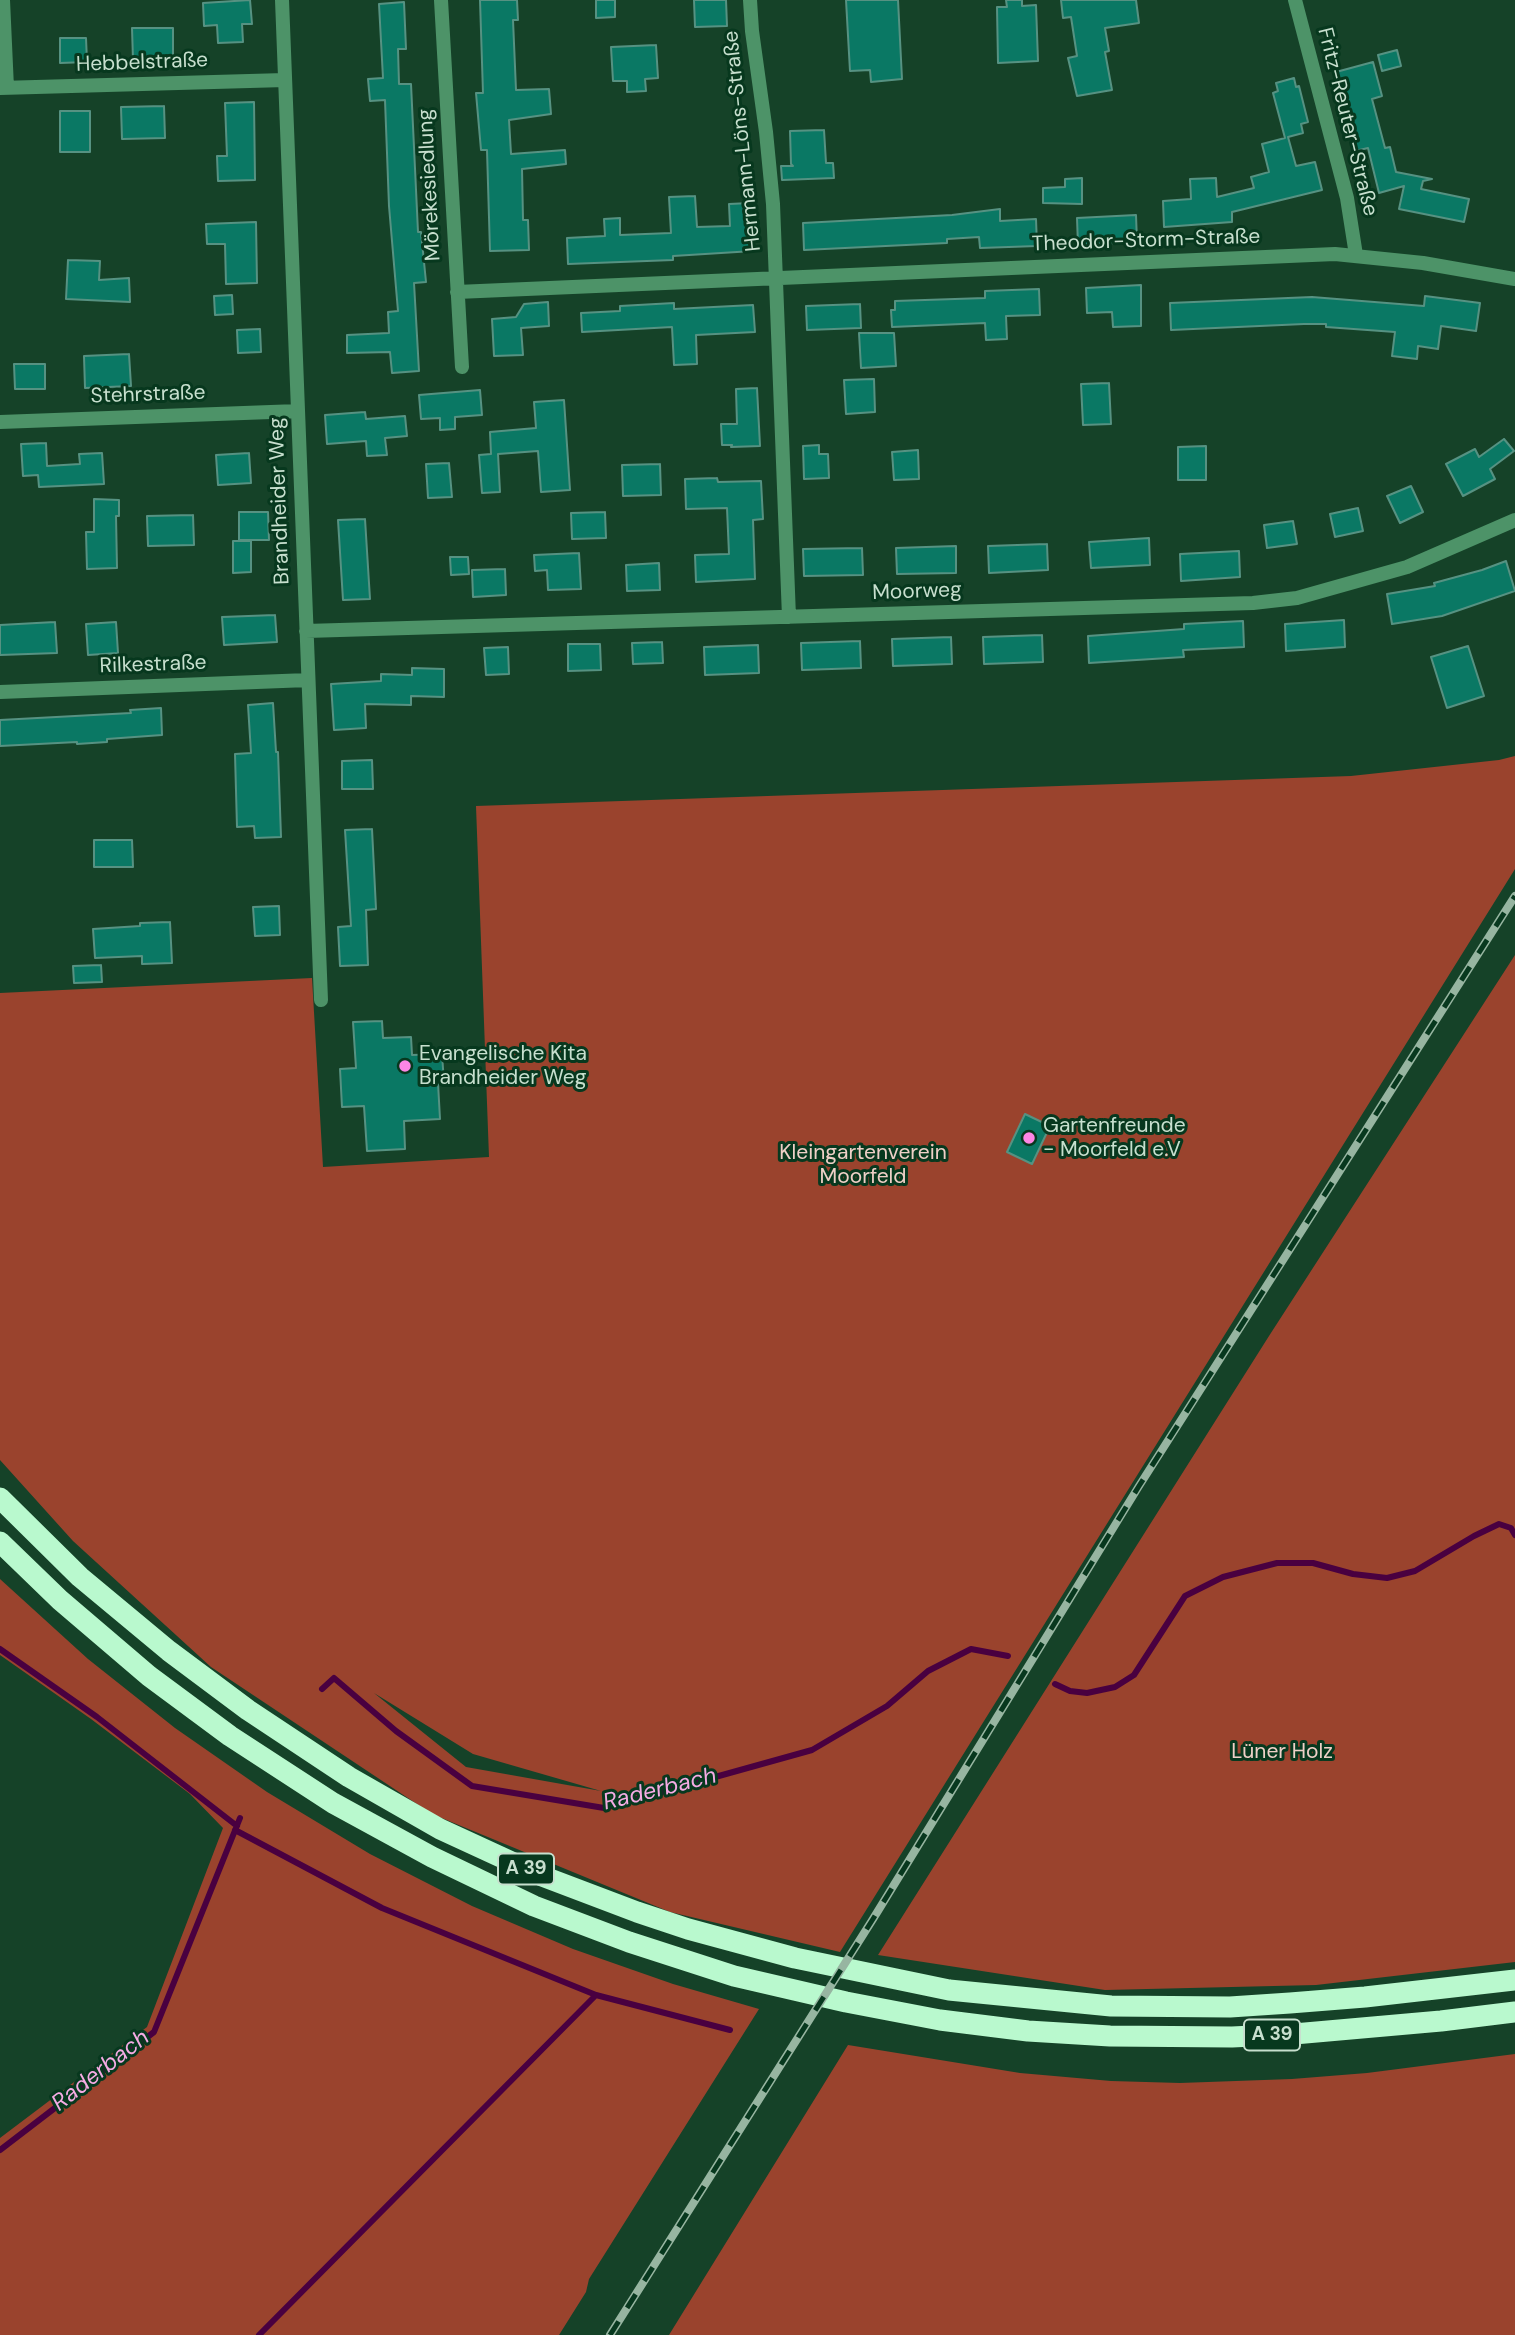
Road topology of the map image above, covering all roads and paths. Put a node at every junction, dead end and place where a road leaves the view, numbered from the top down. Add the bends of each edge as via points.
1 (3, 0) edge
2 (282, 0) edge
3 (441, 0) edge
4 (750, 0) edge
5 (1295, 0) edge
6 (285, 80) junction
7 (4, 88) edge
8 (1356, 255) junction
9 (776, 278) junction
10 (1515, 279) edge
11 (457, 292) junction
12 (462, 367) dead end
13 (298, 411) junction
14 (0, 422) edge
15 (1515, 520) edge
16 (789, 617) junction
17 (306, 631) junction
18 (308, 680) junction
19 (0, 692) edge
20 (321, 1000) dead end
21 (0, 1498) edge
22 (0, 1542) edge
23 (1515, 1980) edge
24 (1515, 2012) edge

1 - 7 street
2 - 6 street, Brandheider Weg
3 - 11 street, Mörekesiedlung
4 - 9 street, Hermann-Löns-Straße via 774,204
5 - 8 street, Fritz-Reuter-Straße via 1347,198
6 - 7 street, Hebbelstraße
6 - 13 street, Brandheider Weg
8 - 9 street, Theodor-Storm-Straße
8 - 10 street, Theodor-Storm-Straße
9 - 11 street, Theodor-Storm-Straße
9 - 16 street
11 - 12 street, Mörekesiedlung
13 - 14 street, Stehrstraße
13 - 17 street, Brandheider Weg
15 - 16 street, Moorweg via 1425,561 1297,598
16 - 17 street, Moorweg
17 - 18 street, Brandheider Weg
18 - 19 street, Rilkestraße
18 - 20 street, Brandheider Weg
21 - 23 highway, A 39 via 124,1615 298,1745 394,1804 491,1853 688,1928 795,1958 949,1990 1111,2006 1230,2007
22 - 24 highway, A 39 via 149,1676 230,1736 333,1802 534,1906 734,1976 940,2020 1110,2036 1294,2034

